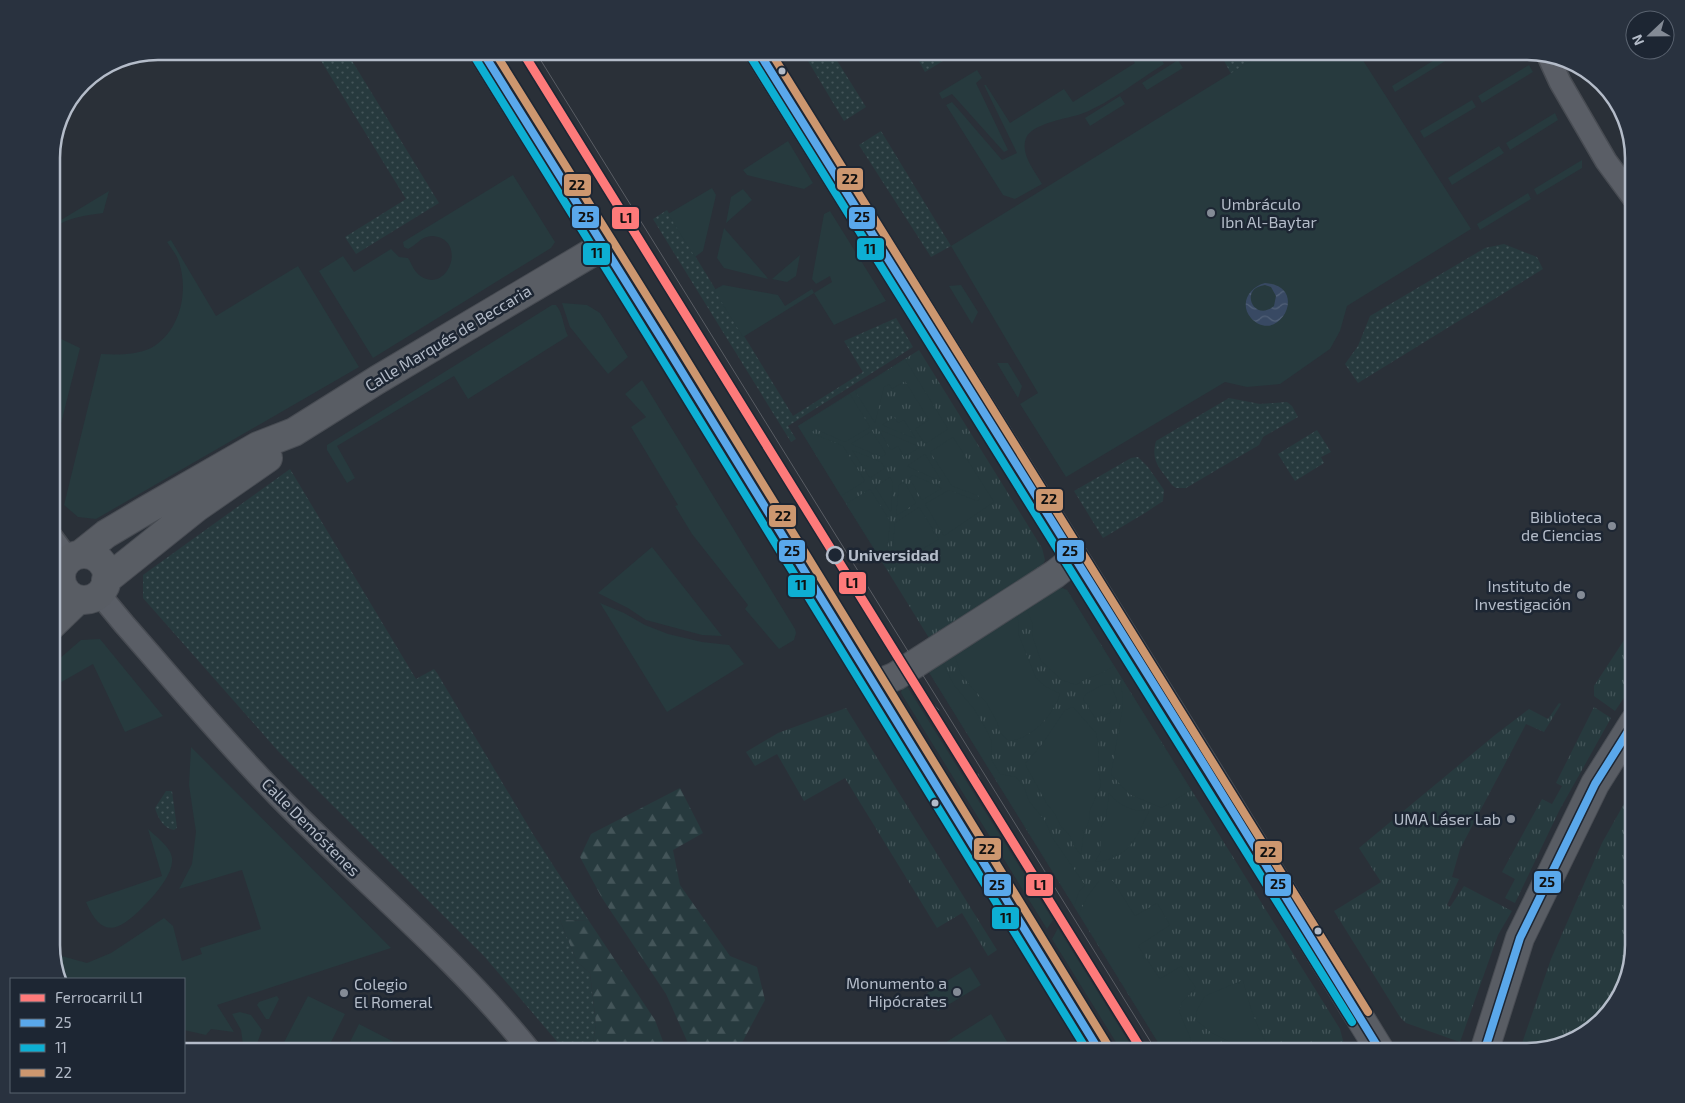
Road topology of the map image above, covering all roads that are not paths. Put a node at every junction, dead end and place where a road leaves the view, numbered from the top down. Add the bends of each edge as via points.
1 (488, 60) edge
2 (764, 60) edge
3 (1551, 63) edge
4 (1625, 187) edge
5 (603, 246) junction
6 (294, 432) junction
7 (60, 553) edge
8 (1074, 559) junction
9 (66, 565) edge
10 (95, 592) junction
11 (60, 620) edge
12 (875, 685) junction
13 (1625, 736) edge
14 (1625, 765) edge
15 (524, 1043) edge
16 (1094, 1043) edge
17 (1374, 1043) edge
18 (1487, 1043) edge
19 (1501, 1043) edge

1 - 5 street
2 - 8 street
3 - 4 street via 1606,161
5 - 6 street, Calle Marqués de Beccaria
5 - 12 street
6 - 9 street, Calle Marqués de Beccaria via 258,446 106,534
6 - 10 street, Calle Marqués de Beccaria via 266,460 196,508
7 - 9 street
8 - 12 street via 1056,574 896,676
8 - 17 street
9 - 10 street via 61,583 67,594
9 - 10 street via 88,554 100,561 106,572
10 - 11 street, Calle Marqués de Beccaria
10 - 15 street, Calle Demóstenes via 277,796 460,971
12 - 16 street
13 - 18 street via 1595,784 1520,938
14 - 19 street via 1591,824 1530,956

